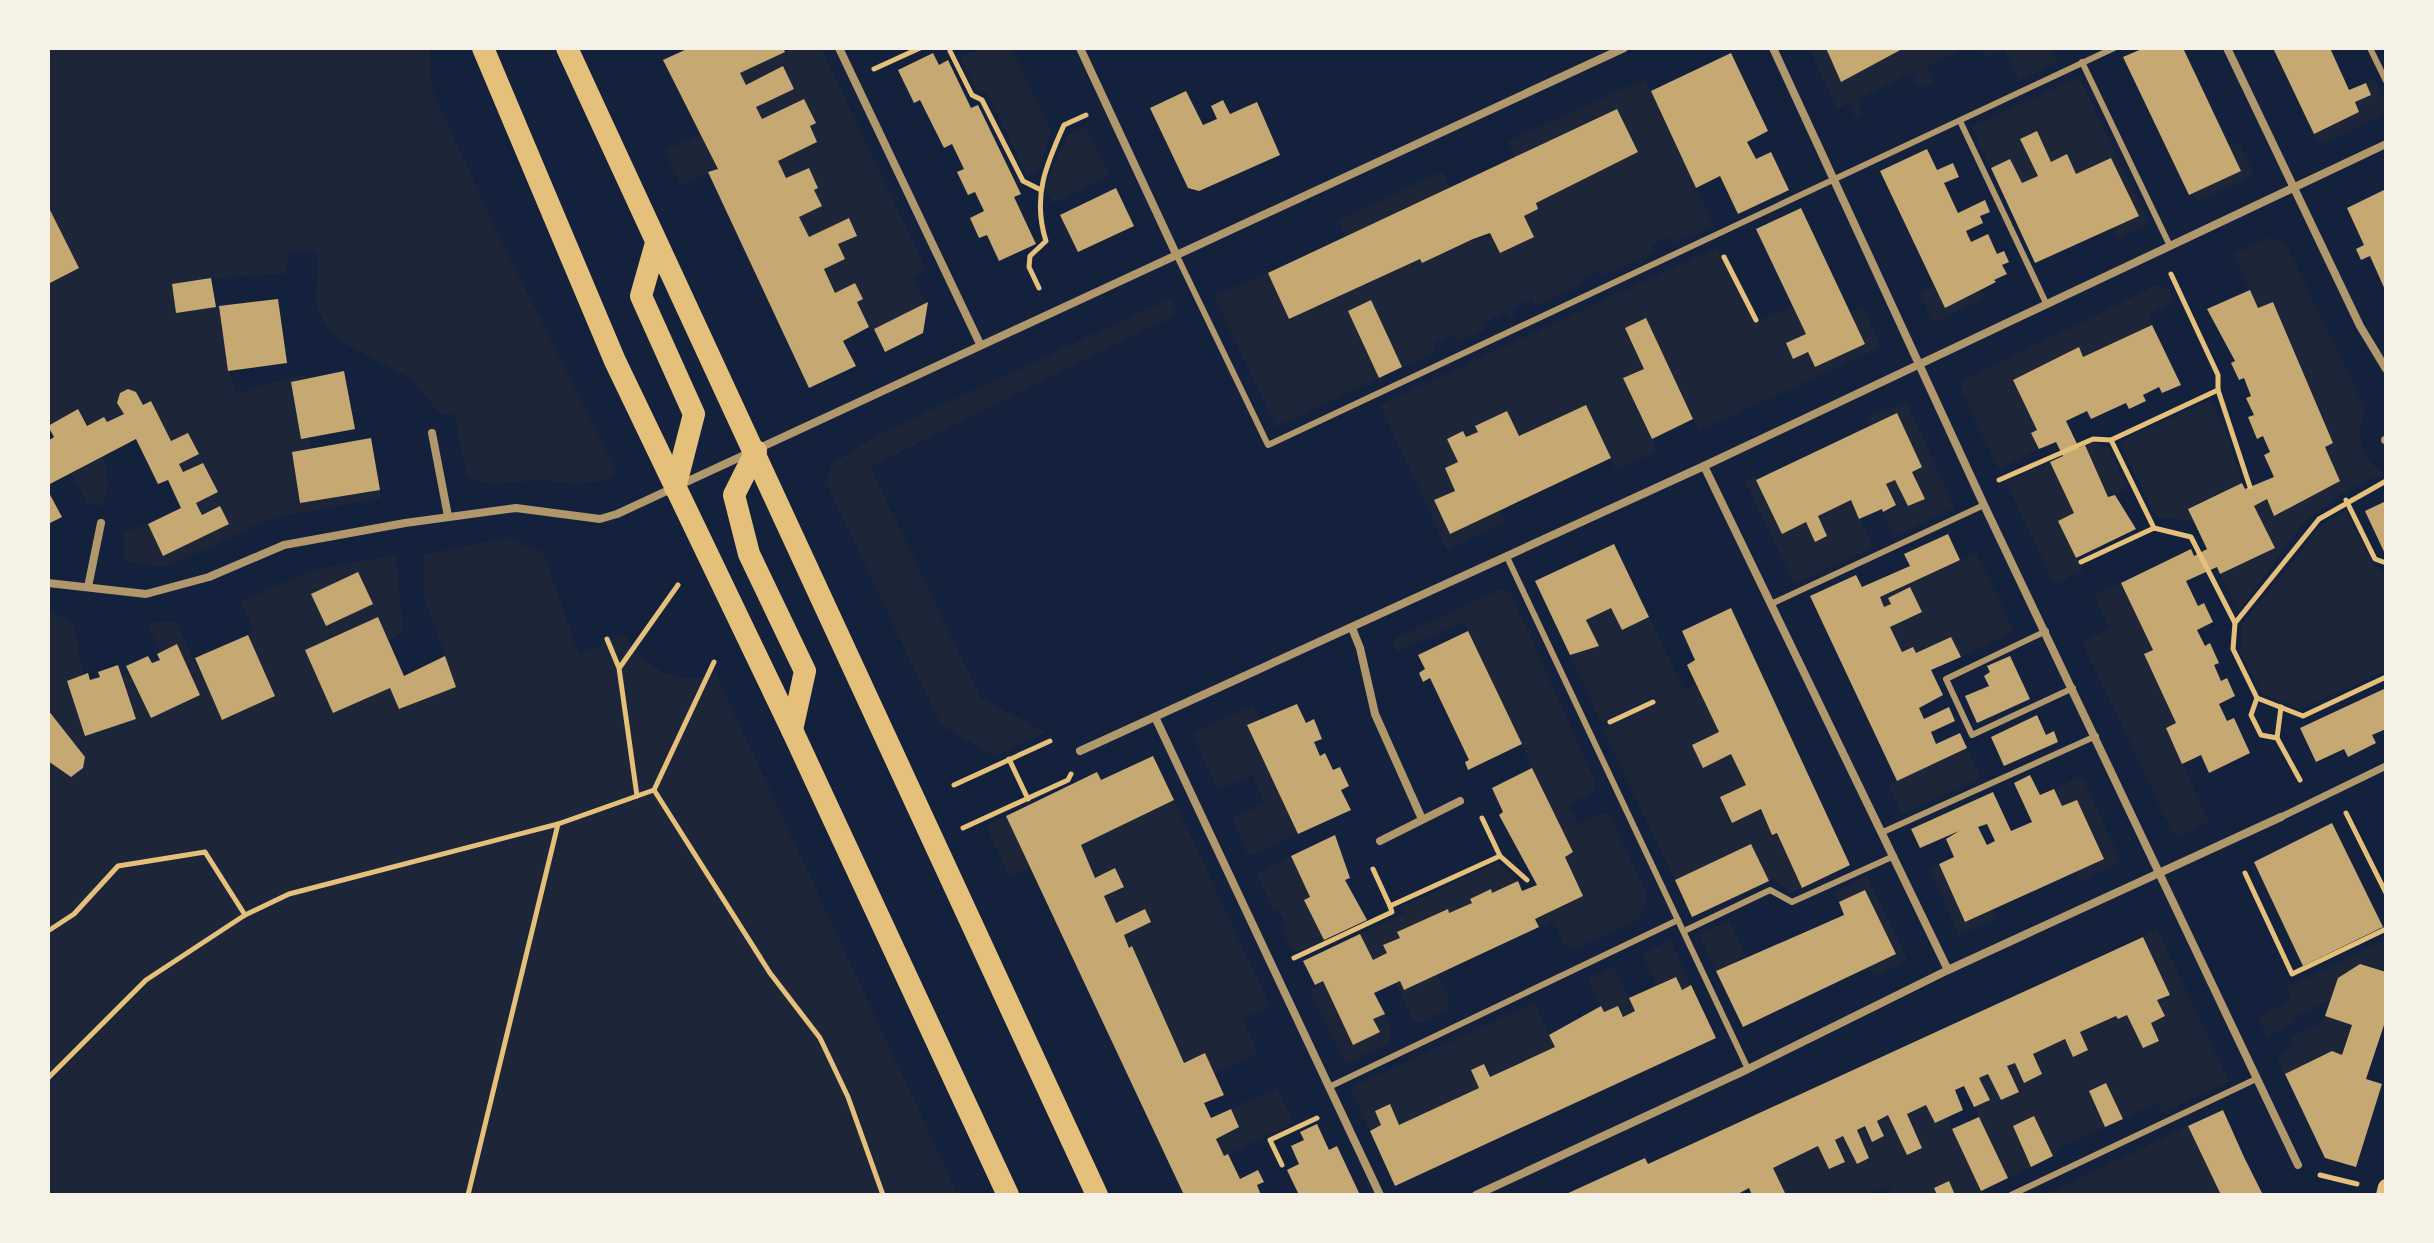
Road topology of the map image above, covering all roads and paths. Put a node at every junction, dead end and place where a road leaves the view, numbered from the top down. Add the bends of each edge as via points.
1 (483, 48) edge
2 (567, 48) edge
3 (839, 48) edge
4 (920, 48) edge
5 (1080, 48) edge
6 (1624, 48) edge
7 (1773, 48) edge
8 (2114, 48) edge
9 (2227, 48) edge
10 (2370, 48) edge
11 (951, 49) edge
12 (2082, 62) junction
13 (874, 69) dead end
14 (2386, 81) edge
15 (1086, 115) dead end
16 (1960, 121) junction
17 (2386, 144) edge
18 (1834, 179) junction
19 (2294, 188) junction
20 (1039, 189) junction
21 (1714, 236) junction
22 (656, 243) junction
23 (2170, 246) junction
24 (1176, 254) junction
25 (2171, 273) dead end
26 (1039, 288) dead end
27 (2046, 303) junction
28 (1756, 320) dead end
29 (980, 344) junction
30 (2382, 352) edge
31 (1919, 363) junction
32 (2386, 369) edge
33 (2218, 390) junction
34 (432, 433) dead end
35 (2111, 440) junction
36 (756, 451) junction
37 (1704, 466) junction
38 (1998, 481) dead end
39 (2386, 481) edge
40 (2250, 487) dead end
41 (675, 488) junction
42 (2346, 500) junction
43 (1984, 505) junction
44 (448, 516) junction
45 (101, 523) dead end
46 (2154, 528) junction
47 (1507, 557) junction
48 (2081, 562) dead end
49 (2386, 563) edge
50 (48, 583) edge
51 (678, 585) dead end
52 (88, 587) junction
53 (1771, 604) junction
54 (2235, 623) junction
55 (1352, 628) junction
56 (2046, 631) junction
57 (607, 639) dead end
58 (714, 662) dead end
59 (619, 668) junction
60 (2386, 677) edge
61 (2073, 688) junction
62 (2257, 698) junction
63 (1653, 702) dead end
64 (2281, 707) junction
65 (1155, 717) junction
66 (792, 730) junction
67 (1589, 731) junction
68 (2096, 736) junction
69 (2277, 738) junction
70 (1050, 741) dead end
71 (1080, 751) dead end
72 (1009, 759) junction
73 (2386, 766) edge
74 (1068, 780) dead end
75 (954, 785) dead end
76 (654, 790) junction
77 (2335, 791) junction
78 (637, 796) junction
79 (1028, 799) junction
80 (1460, 801) dead end
81 (2312, 802) junction
82 (2281, 817) joint
83 (1482, 818) dead end
84 (1422, 819) junction
85 (558, 824) junction
86 (1883, 832) junction
87 (1380, 841) dead end
88 (933, 842) junction
89 (1894, 855) junction
90 (1500, 856) junction
91 (1373, 869) dead end
92 (2245, 873) dead end
93 (2162, 875) junction
94 (1527, 880) dead end
95 (2386, 893) edge
96 (1390, 906) junction
97 (245, 915) junction
98 (1678, 920) junction
99 (2386, 929) edge
100 (48, 931) edge
101 (1684, 931) junction
102 (1287, 961) dead end
103 (1948, 970) junction
104 (1748, 1069) junction
105 (48, 1078) edge
106 (2256, 1079) junction
107 (1329, 1087) junction
108 (1326, 1114) dead end
109 (1282, 1165) dead end
110 (2298, 1165) dead end
111 (2315, 1178) dead end
112 (2385, 1192) edge
113 (468, 1195) edge
114 (883, 1195) edge
115 (1008, 1195) edge
116 (1097, 1195) edge
117 (1380, 1195) edge
118 (1476, 1195) edge
119 (2011, 1195) edge

1 - 41 highway via 615,361
2 - 22 highway
3 - 29 street
4 - 13 path
5 - 24 street
6 - 24 street
7 - 18 street
8 - 12 lane
9 - 19 street
10 - 14 lane
11 - 20 path via 1023,181
12 - 16 lane
12 - 23 lane
15 - 20 path via 1064,125
16 - 18 lane
16 - 27 lane
17 - 19 street
18 - 21 lane
18 - 31 street
19 - 23 street
19 - 30 street via 2360,326
20 - 26 path via 1046,241 1030,256 1029,267
21 - 24 lane via 1268,445
21 - 28 path
22 - 36 highway
22 - 41 highway via 641,296 694,414
23 - 27 street
24 - 29 street
25 - 33 path via 2218,375
27 - 31 street
29 - 36 street
30 - 32 street
31 - 37 street
31 - 43 street
33 - 35 path
33 - 40 path
34 - 44 street
35 - 38 path via 2093,439
35 - 46 path
36 - 41 street
36 - 66 highway via 734,495 749,554 805,671
36 - 88 highway
37 - 47 street
37 - 53 street
39 - 42 path
41 - 44 street via 600,519 516,508
41 - 66 highway
42 - 49 path via 2375,559
42 - 54 path via 2319,519
43 - 53 lane
43 - 56 street
44 - 52 street via 284,545 209,577 146,594
45 - 52 street
46 - 48 path
46 - 54 path via 2191,537
47 - 55 street
47 - 67 lane
50 - 52 street
51 - 59 path
53 - 86 street
54 - 62 path via 2233,649
55 - 65 street
55 - 84 street via 1375,714
56 - 61 street
56 - 61 lane via 1946,679 1972,735
57 - 59 path
58 - 76 path
59 - 78 path
60 - 64 path via 2303,716
61 - 68 street
62 - 64 path
62 - 69 path via 2251,715 2261,735
63 - 67 path
64 - 69 path
65 - 71 street
65 - 107 street
66 - 115 highway
67 - 98 lane
68 - 86 lane
68 - 93 street
69 - 81 path
70 - 72 path
72 - 75 path
72 - 79 path
73 - 77 street
74 - 79 path
76 - 78 path
76 - 114 path via 770,973 820,1038 848,1097
77 - 81 street
77 - 95 path
78 - 85 path
79 - 88 path
80 - 84 street
81 - 82 street
82 - 93 street
83 - 90 path
84 - 87 street
85 - 97 path via 289,894
85 - 113 path
86 - 89 street
88 - 116 highway
89 - 101 lane via 1792,902 1770,890
89 - 103 street
90 - 94 path
90 - 96 path
91 - 96 path
92 - 99 path via 2292,974
93 - 103 street
93 - 106 street
96 - 102 path via 1392,912
97 - 100 path via 205,852 118,866 74,914
97 - 105 path via 146,980
98 - 101 lane
98 - 107 lane
101 - 104 lane
103 - 104 street
104 - 118 street
106 - 110 street
106 - 119 lane
107 - 117 street
108 - 109 path via 1270,1140
111 - 112 path via 2324,1174

